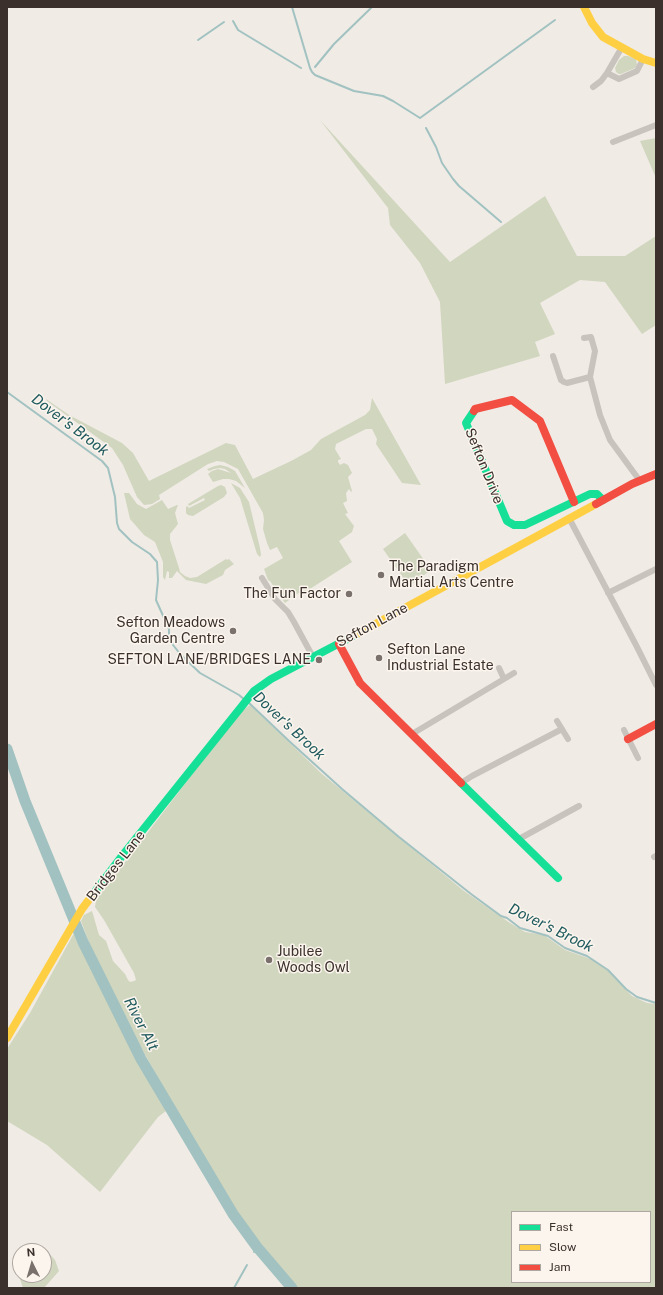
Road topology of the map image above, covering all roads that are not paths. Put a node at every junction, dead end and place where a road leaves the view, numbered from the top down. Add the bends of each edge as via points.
1 (584, 7) edge
2 (622, 47) junction
3 (643, 59) junction
4 (656, 63) edge
5 (607, 73) junction
6 (592, 87) dead end
7 (656, 125) edge
8 (613, 142) dead end
9 (584, 338) dead end
10 (553, 356) dead end
11 (590, 377) junction
12 (656, 474) edge
13 (640, 480) junction
14 (603, 500) junction
15 (574, 502) junction
16 (569, 518) junction
17 (656, 569) edge
18 (262, 578) dead end
19 (608, 593) junction
20 (339, 644) junction
21 (313, 657) junction
22 (499, 668) dead end
23 (514, 673) dead end
24 (653, 673) edge
25 (504, 679) junction
26 (656, 685) edge
27 (245, 702) joint
28 (557, 721) dead end
29 (656, 724) edge
30 (562, 729) junction
31 (624, 730) dead end
32 (412, 734) junction
33 (568, 739) dead end
34 (628, 739) junction
35 (638, 758) dead end
36 (462, 783) junction
37 (579, 806) dead end
38 (519, 839) junction
39 (558, 878) dead end
40 (7, 1038) edge

1 - 2 main road via 598,31
2 - 3 main road
2 - 5 street
3 - 4 main road
3 - 5 street via 637,71 619,78
5 - 6 street
7 - 8 street
9 - 11 street via 591,337 595,351
10 - 11 street via 564,382
11 - 13 street via 610,440
12 - 13 main road, Sefton Lane
13 - 14 main road, Sefton Lane
14 - 15 main road via 597,494 590,494
14 - 16 main road, Sefton Lane
15 - 15 main road, Sefton Drive via 525,525 514,525 507,521 466,423 475,409 512,400 540,421
16 - 19 street
16 - 20 main road, Sefton Lane
17 - 19 street
18 - 21 street via 288,612
19 - 24 street
20 - 21 main road, Sefton Lane
20 - 32 main road via 360,683
21 - 27 main road, Sefton Lane via 271,679
22 - 25 street
23 - 25 street
24 - 26 street
25 - 32 street
27 - 40 main road, Bridges Lane via 82,909
28 - 30 street
29 - 34 main road
30 - 33 street
30 - 36 street
31 - 34 street
32 - 36 main road
34 - 35 street
36 - 38 main road
37 - 38 street
38 - 39 main road

